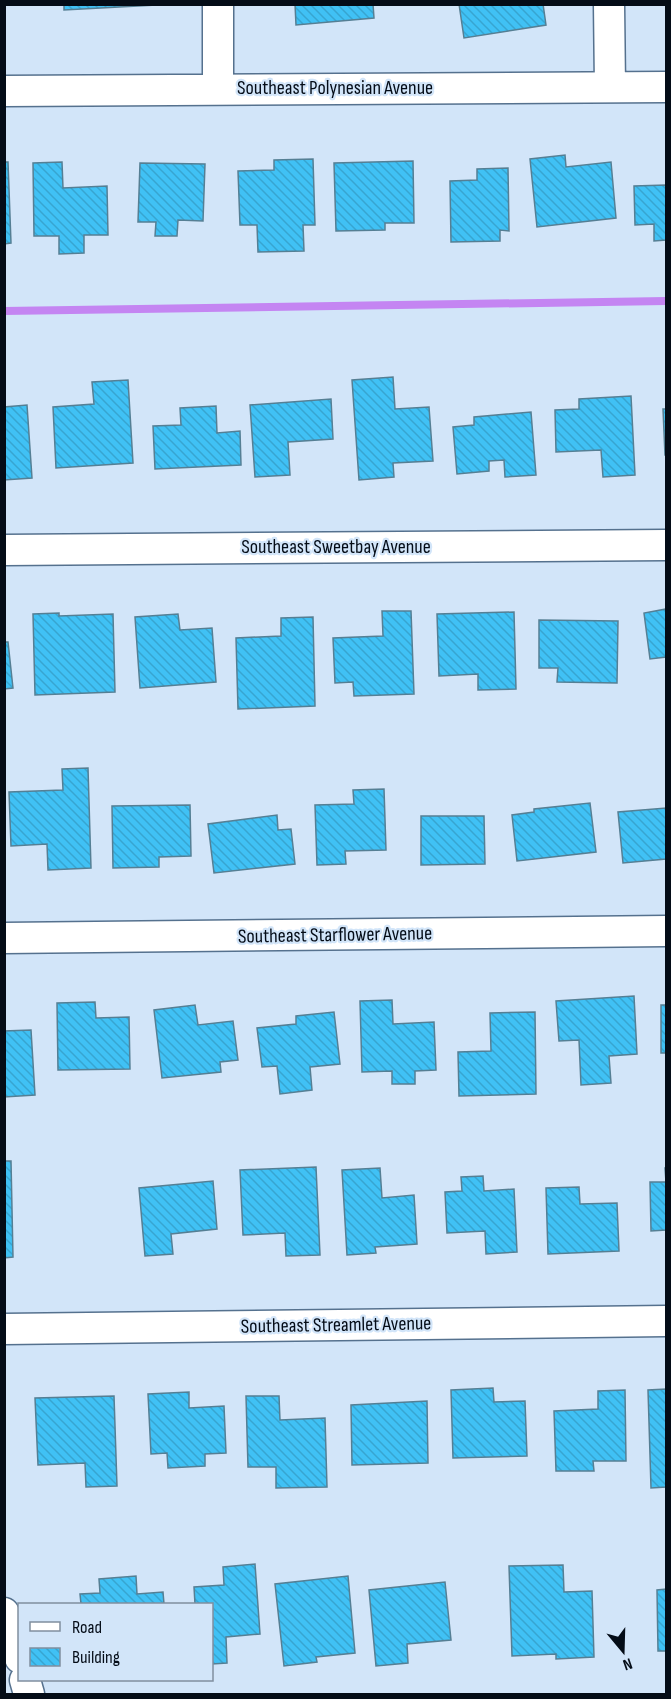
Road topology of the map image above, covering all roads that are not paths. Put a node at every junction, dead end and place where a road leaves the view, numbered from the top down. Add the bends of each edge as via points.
1 (218, 4) edge
2 (609, 4) edge
3 (610, 87) junction
4 (666, 87) edge
5 (218, 89) junction
6 (4, 91) edge
7 (666, 545) edge
8 (4, 549) edge
9 (666, 931) edge
10 (4, 938) edge
11 (666, 1321) edge
12 (4, 1329) edge
13 (4, 1612) edge
14 (18, 1652) edge

1 - 5 street
2 - 3 street
3 - 4 street, Southeast Polynesian Avenue
3 - 5 street, Southeast Polynesian Avenue
5 - 6 street, Southeast Polynesian Avenue
7 - 8 street, Southeast Sweetbay Avenue
9 - 10 street, Southeast Starflower Avenue
11 - 12 street, Southeast Streamlet Avenue
13 - 14 street

